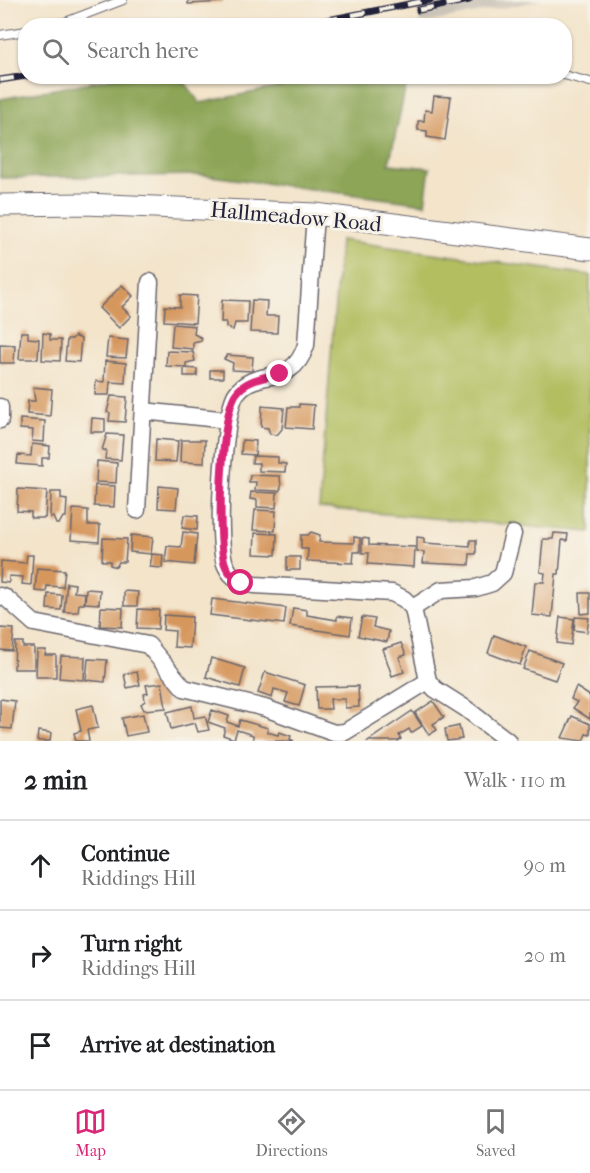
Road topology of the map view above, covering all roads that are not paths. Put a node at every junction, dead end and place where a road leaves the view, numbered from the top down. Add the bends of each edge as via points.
1 (123, 0) edge
2 (76, 18) edge
3 (18, 32) edge
4 (0, 35) edge
5 (572, 77) edge
6 (590, 82) edge
7 (0, 205) edge
8 (315, 214) junction
9 (590, 249) edge
10 (150, 282) dead end
11 (0, 407) edge
12 (143, 411) junction
13 (0, 420) edge
14 (228, 420) junction
15 (137, 510) dead end
16 (513, 534) dead end
17 (0, 596) edge
18 (413, 608) junction
19 (428, 681) junction
20 (347, 736) edge
21 (508, 741) edge

1 - 2 lane
3 - 4 lane
5 - 6 lane
7 - 8 street, Hallmeadow Road via 98,204
8 - 9 street, Hallmeadow Road
8 - 14 street via 302,359 294,368 243,387 235,395
10 - 12 street
11 - 13 street
12 - 14 street
12 - 15 street
14 - 18 street via 221,486 221,546 230,573 241,583 255,585 392,594
16 - 18 street via 503,573 492,583 441,590
17 - 20 street via 34,623 148,645 184,688 265,708
18 - 19 street
19 - 20 street
19 - 21 street

